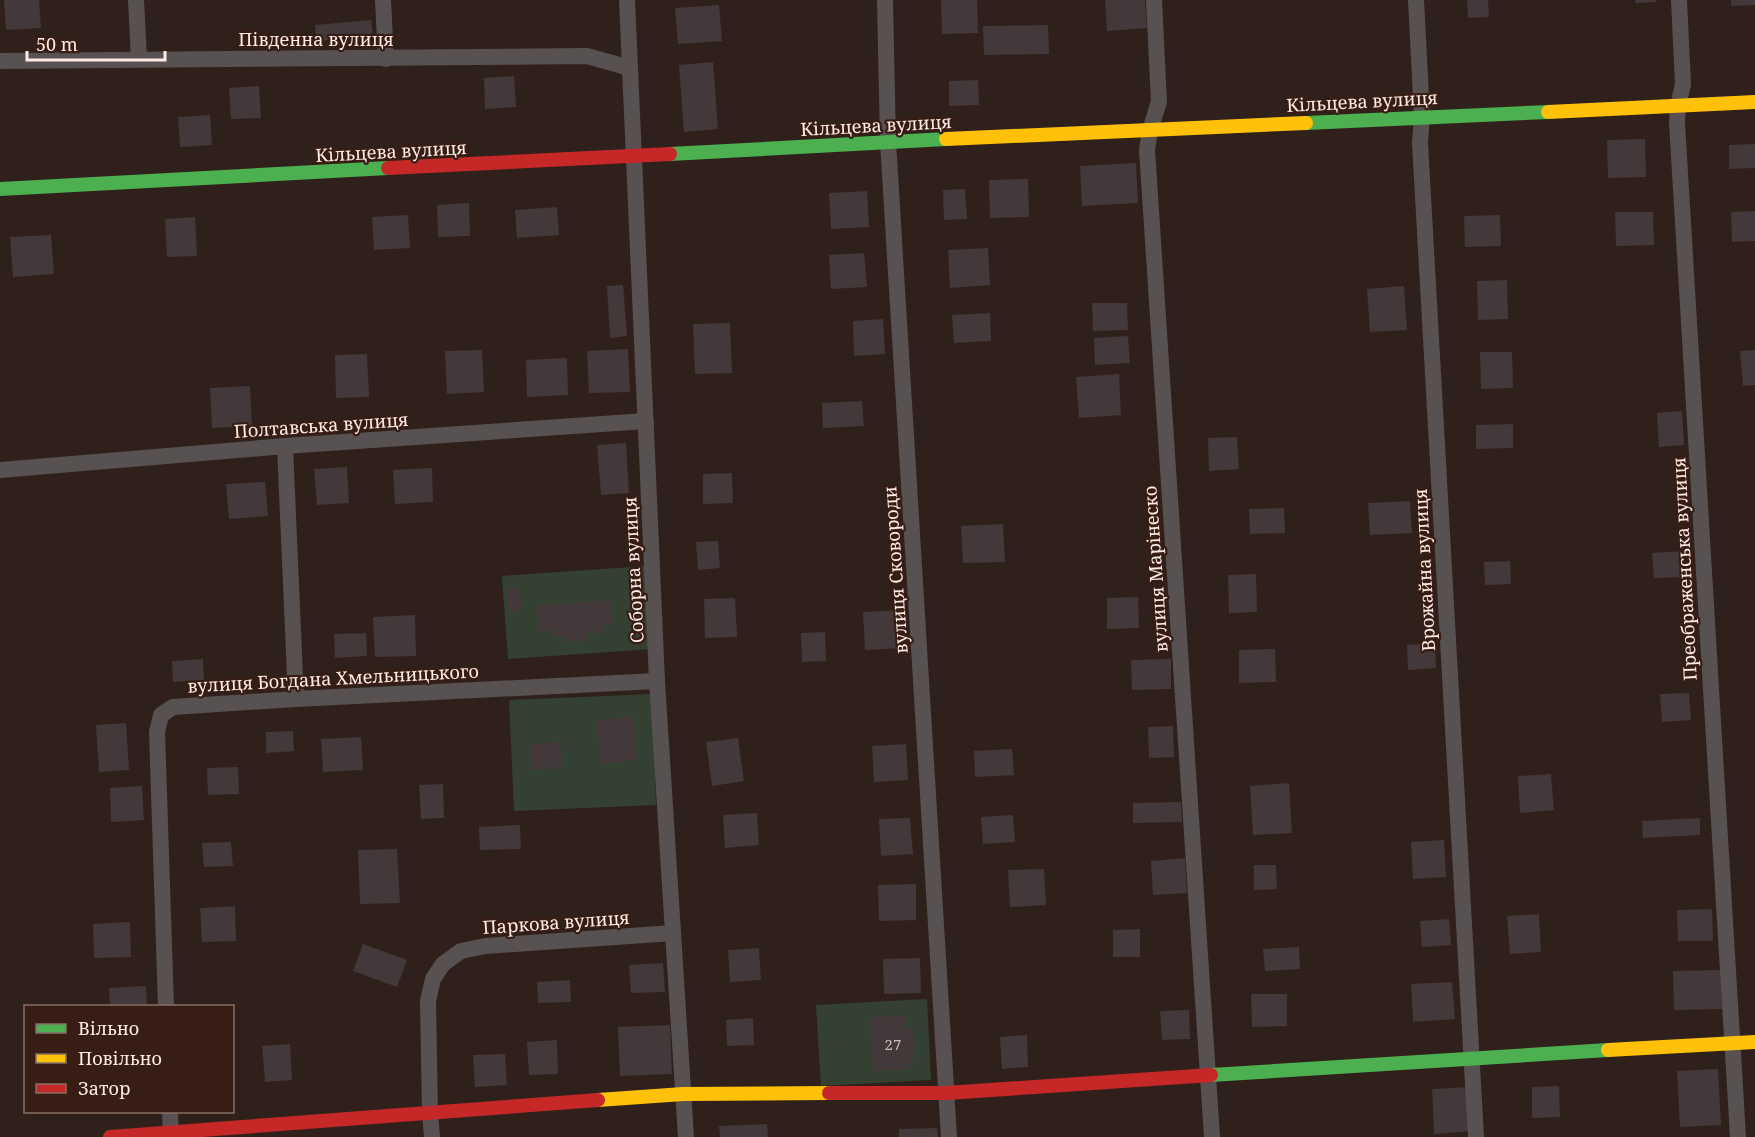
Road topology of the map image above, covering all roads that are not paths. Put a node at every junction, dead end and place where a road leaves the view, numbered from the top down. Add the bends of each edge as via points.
1 (136, 0) edge
2 (383, 0) edge
3 (627, 0) edge
4 (885, 0) edge
5 (1154, 0) edge
6 (1416, 0) edge
7 (1679, 0) edge
8 (386, 58) junction
9 (139, 59) junction
10 (0, 60) edge
11 (630, 68) junction
12 (1755, 102) edge
13 (1678, 106) junction
14 (1422, 116) junction
15 (1150, 129) junction
16 (888, 142) junction
17 (634, 157) junction
18 (0, 189) edge
19 (646, 420) junction
20 (285, 446) junction
21 (0, 470) edge
22 (657, 681) junction
23 (296, 699) junction
24 (673, 933) junction
25 (166, 1005) edge
26 (1755, 1042) edge
27 (1731, 1043) junction
28 (1471, 1058) junction
29 (1208, 1076) junction
30 (946, 1093) junction
31 (684, 1094) junction
32 (170, 1113) edge
33 (430, 1113) junction
34 (171, 1135) edge
35 (110, 1137) edge
36 (432, 1137) edge
37 (686, 1137) edge
38 (950, 1137) edge
39 (1212, 1137) edge
40 (1476, 1137) edge
41 (1738, 1137) edge

1 - 9 street
2 - 8 street
3 - 11 street, Соборна вулиця
4 - 16 street, вулиця Сковороди
5 - 15 street, вулиця Марінеско via 1159,102
6 - 14 street, Врожайна вулиця
7 - 13 street, Преображенська вулиця via 1683,84
8 - 9 street, Південна вулиця
8 - 11 street, Південна вулиця via 587,56
9 - 10 street, Південна вулиця
11 - 17 street, Соборна вулиця
12 - 13 street, Кільцева вулиця
13 - 14 street, Кільцева вулиця
13 - 27 street, Преображенська вулиця
14 - 15 street, Кільцева вулиця
14 - 28 street, Врожайна вулиця via 1420,155
15 - 16 street, Кільцева вулиця
15 - 29 street, вулиця Марінеско via 1147,150
16 - 17 street, Кільцева вулиця
16 - 30 street, вулиця Сковороди
17 - 18 street, Кільцева вулиця
17 - 19 street, Соборна вулиця
19 - 20 street, Полтавська вулиця
19 - 22 street, Соборна вулиця
20 - 21 street, Полтавська вулиця
20 - 23 street
22 - 23 street, вулиця Богдана Хмельницького
22 - 24 street, Соборна вулиця
23 - 25 street, вулиця Богдана Хмельницького via 173,706 161,715 157,732
24 - 31 street, Соборна вулиця
24 - 33 street, Паркова вулиця via 485,946 461,951 443,964 433,979 428,1001
26 - 27 street
27 - 28 street
27 - 41 street, Преображенська вулиця
28 - 29 street
28 - 40 street, Врожайна вулиця
29 - 30 street
29 - 39 street, вулиця Марінеско
30 - 31 street
30 - 38 street, вулиця Сковороди
31 - 33 street
31 - 37 street, Соборна вулиця
32 - 34 street
33 - 34 street
33 - 36 street, Паркова вулиця
34 - 35 street

